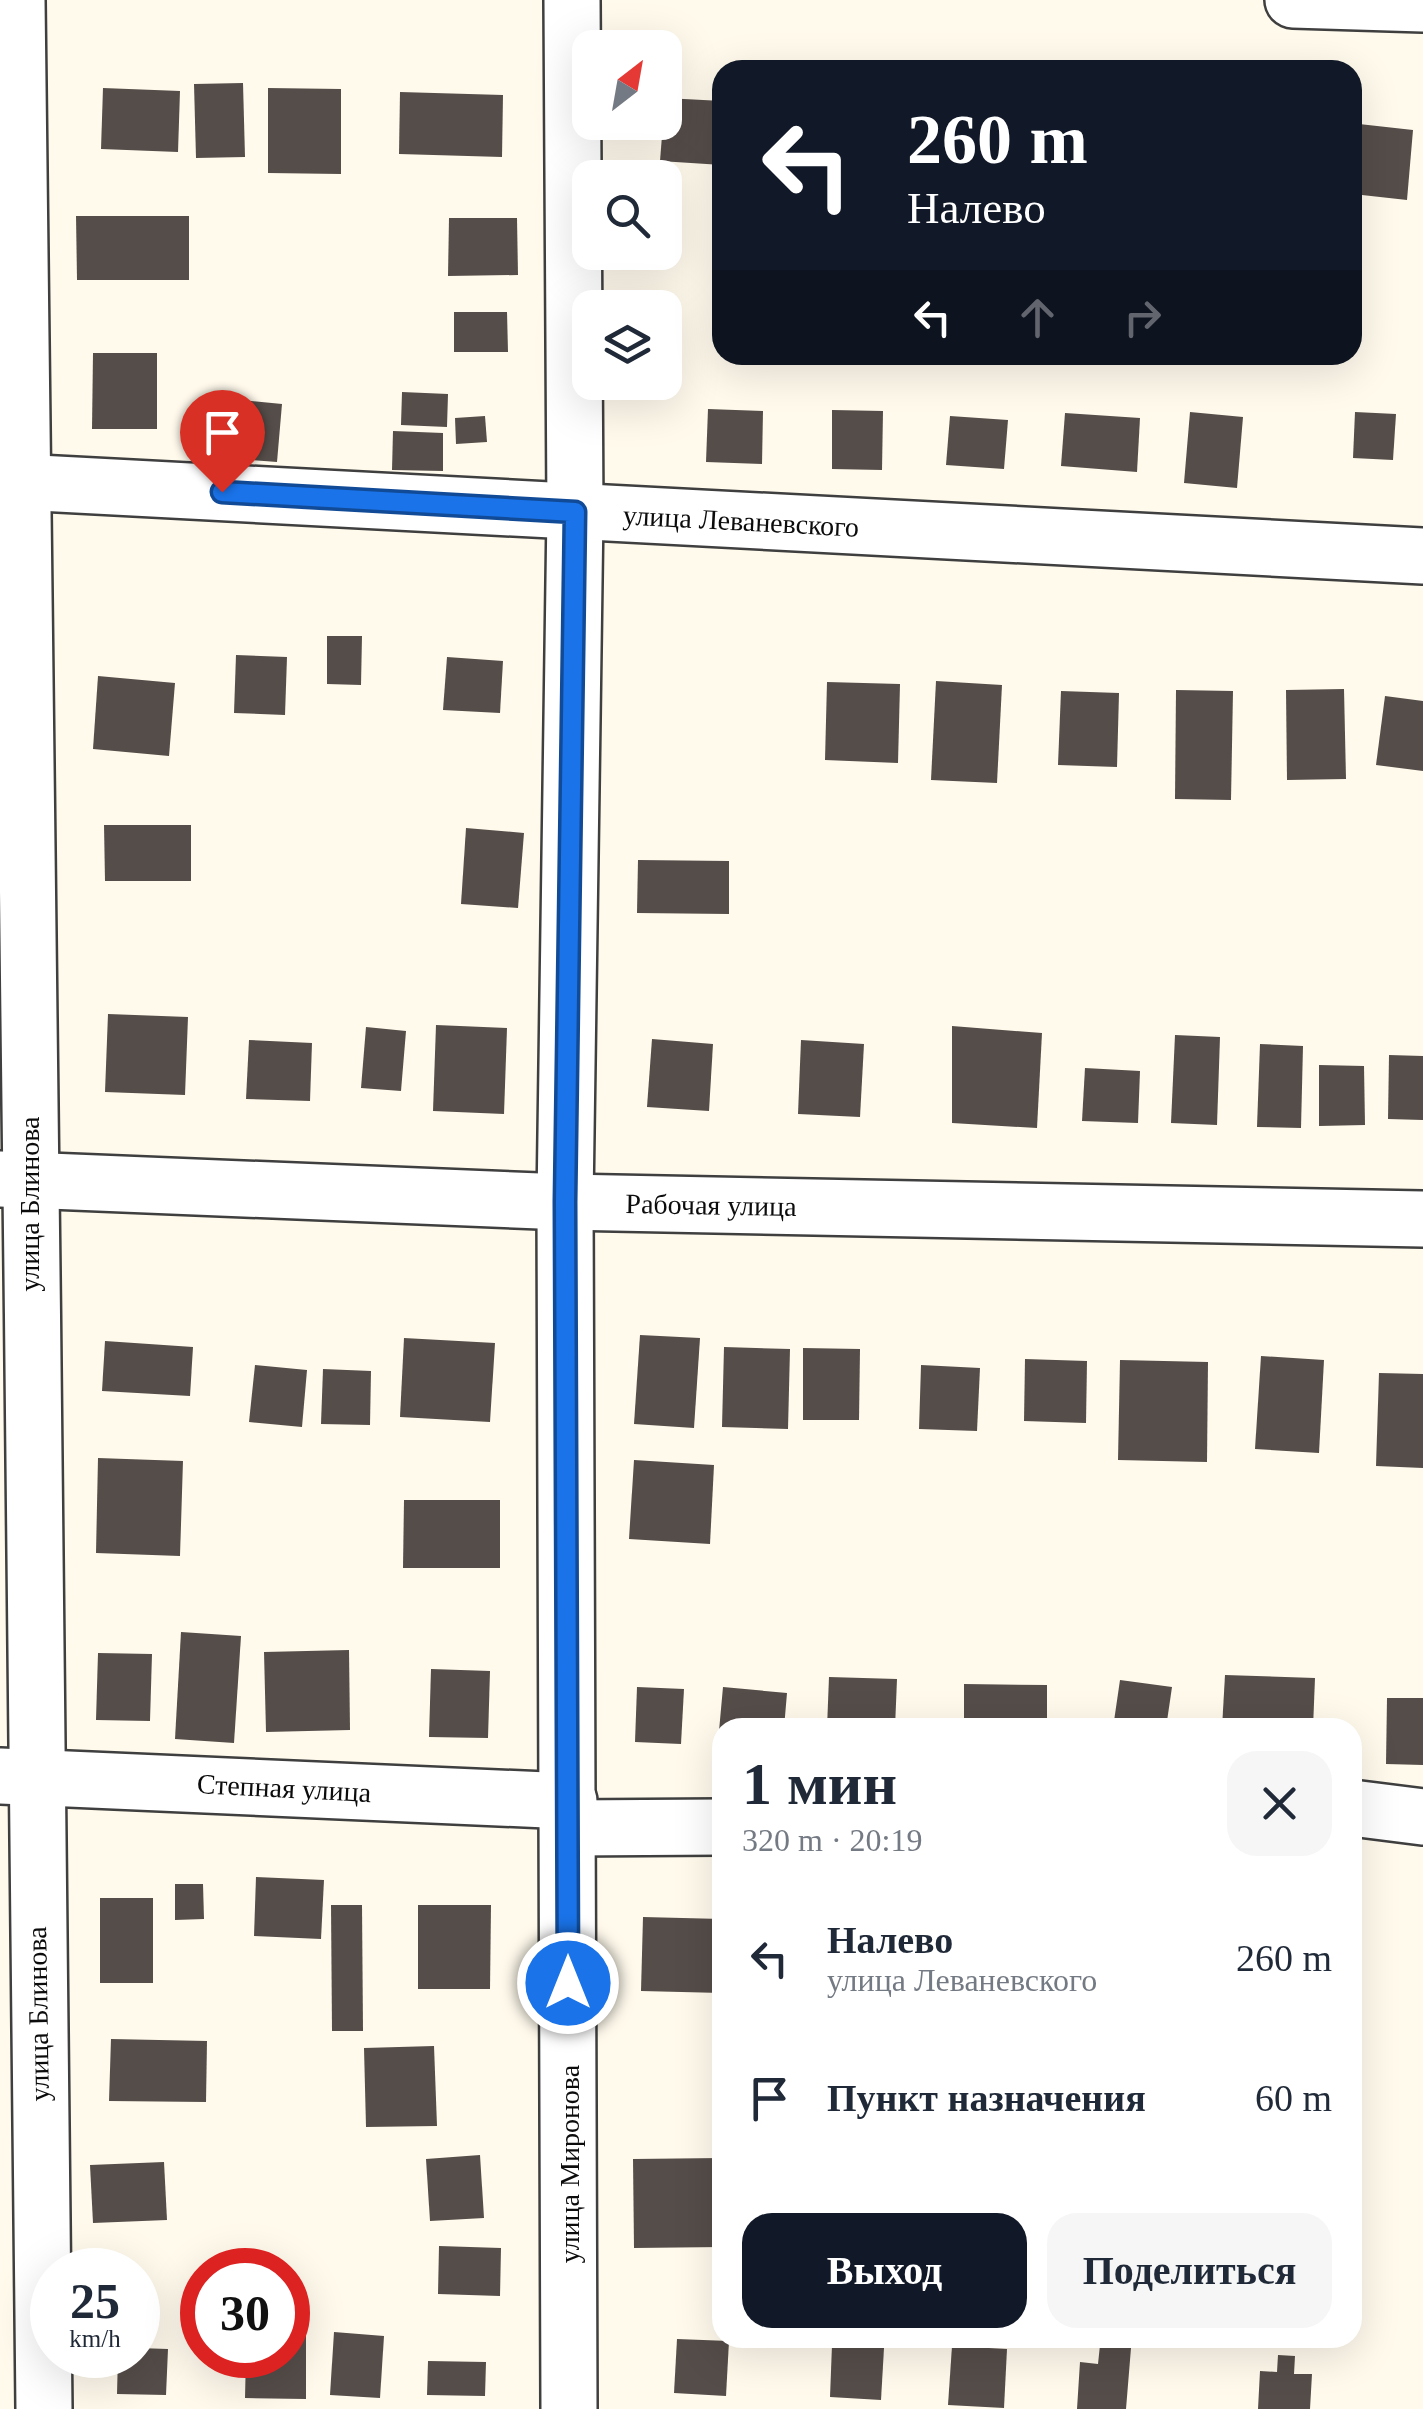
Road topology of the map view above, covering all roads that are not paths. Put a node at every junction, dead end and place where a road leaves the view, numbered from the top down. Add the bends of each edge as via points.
1 (17, 0) edge
2 (572, 0) edge
3 (1293, 0) edge
4 (1423, 4) edge
5 (13, 481) edge
6 (575, 512) junction
7 (1423, 556) edge
8 (14, 1179) edge
9 (565, 1202) junction
10 (1423, 1220) edge
11 (17, 1776) edge
12 (1362, 1809) edge
13 (568, 1814) junction
14 (1423, 1817) edge
15 (712, 1826) edge
16 (44, 2409) edge
17 (569, 2409) edge

1 - 5 street, улица Блинова
2 - 6 street, улица Миронова
3 - 4 street
5 - 6 street, улица Леваневского
5 - 8 street, улица Блинова
6 - 7 street, улица Леваневского
6 - 9 street, улица Миронова
8 - 9 street, Рабочая улица
8 - 11 street, улица Блинова
9 - 10 street, Рабочая улица
9 - 13 street, улица Миронова
11 - 13 street, Степная улица
11 - 16 street, улица Блинова
12 - 14 street
13 - 15 street, Степная улица
13 - 17 street, улица Миронова

